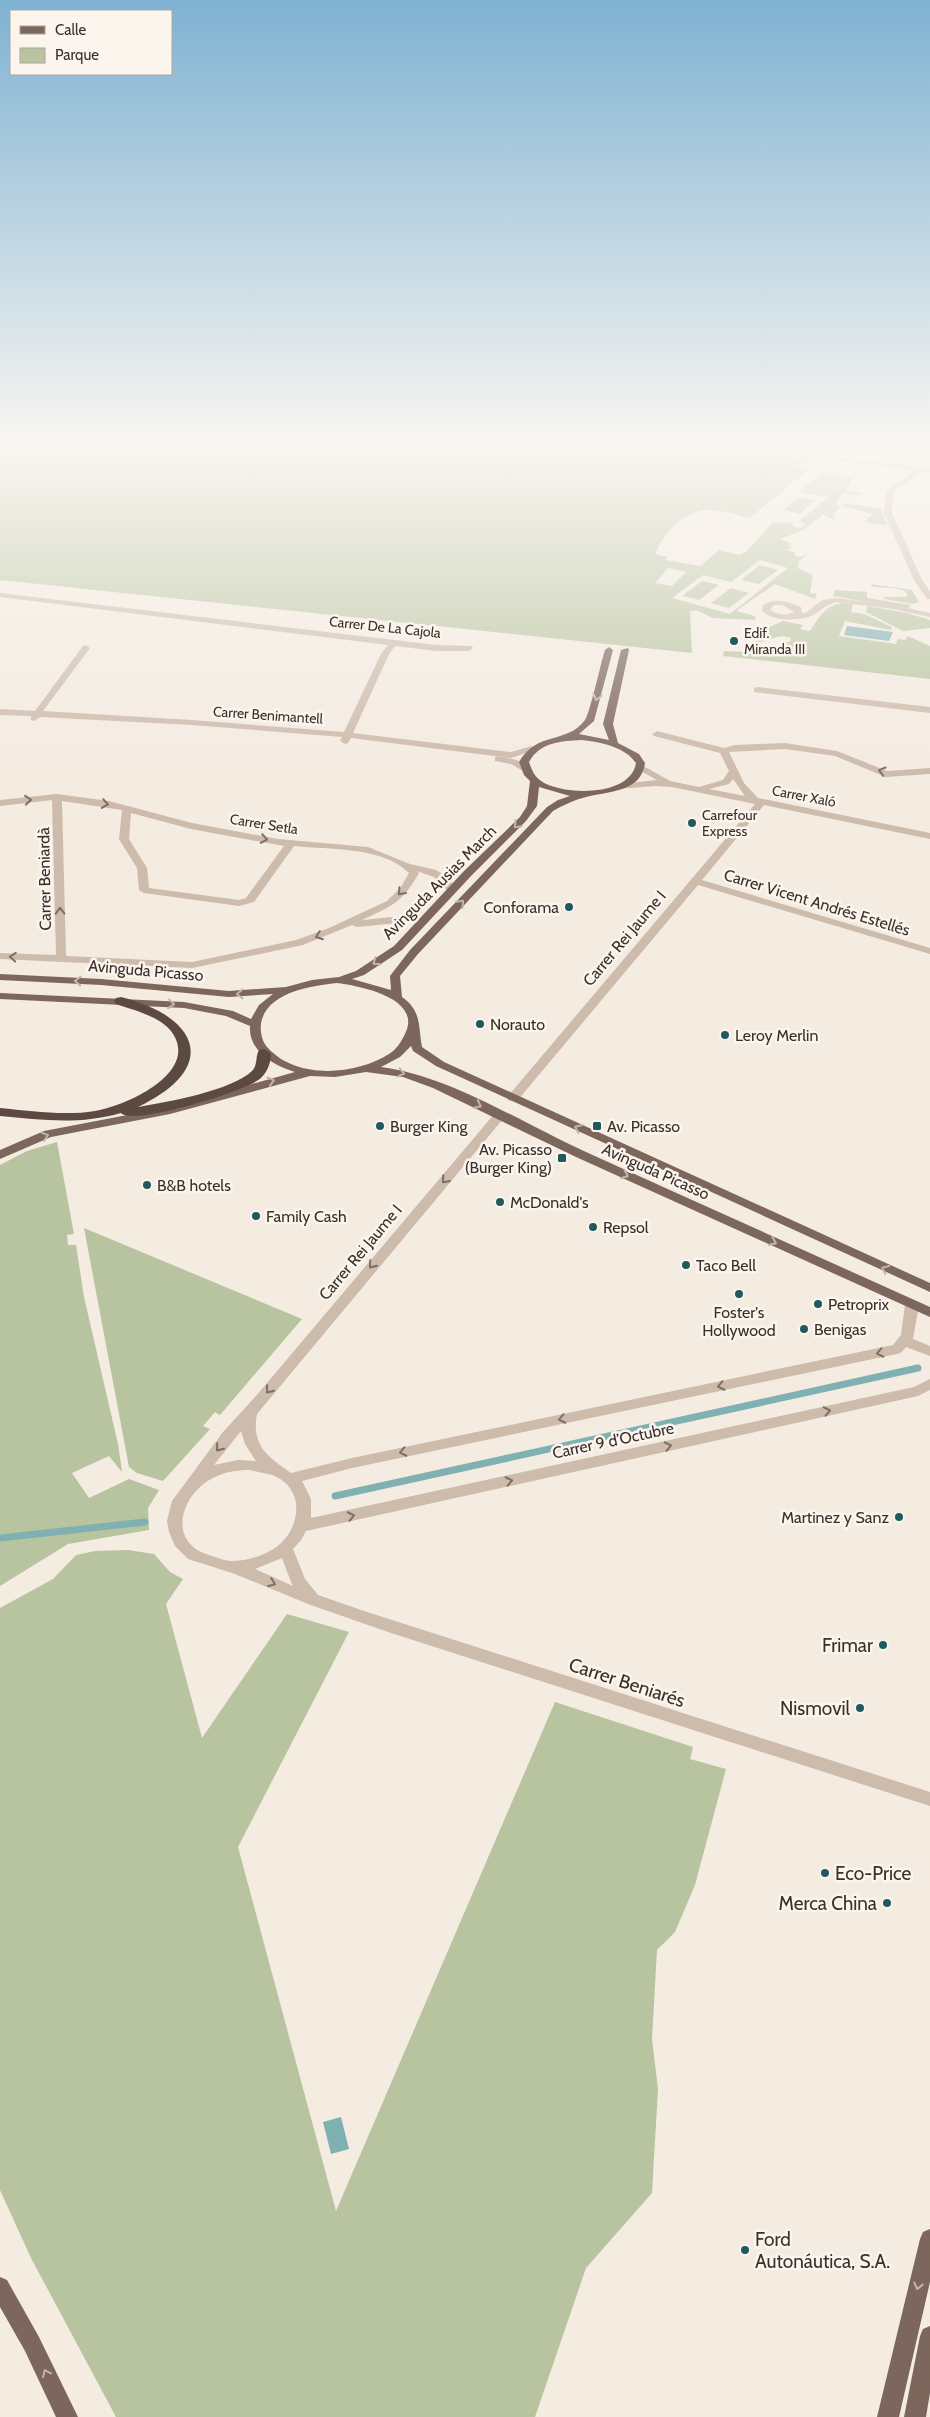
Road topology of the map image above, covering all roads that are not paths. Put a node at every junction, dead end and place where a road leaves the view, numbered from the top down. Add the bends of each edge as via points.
1 (907, 555) edge
2 (0, 595) edge
3 (930, 597) edge
4 (798, 609) junction
5 (815, 609) junction
6 (930, 615) edge
7 (792, 616) junction
8 (393, 643) junction
9 (86, 648) dead end
10 (470, 648) dead end
11 (609, 650) dead end
12 (625, 650) dead end
13 (757, 690) dead end
14 (930, 710) edge
15 (0, 712) edge
16 (35, 717) junction
17 (0, 718) edge
18 (657, 734) dead end
19 (570, 737) junction
20 (346, 738) junction
21 (614, 742) junction
22 (532, 749) junction
23 (724, 751) junction
24 (640, 767) junction
25 (524, 769) junction
26 (734, 770) junction
27 (930, 771) edge
28 (535, 781) junction
29 (672, 784) junction
30 (620, 787) junction
31 (691, 788) junction
32 (585, 794) junction
33 (57, 797) junction
34 (759, 801) junction
35 (0, 803) edge
36 (127, 809) junction
37 (930, 836) edge
38 (290, 843) junction
39 (406, 866) junction
40 (695, 881) junction
41 (452, 889) junction
42 (422, 921) junction
43 (341, 927) junction
44 (930, 951) edge
45 (0, 956) edge
46 (61, 960) junction
47 (0, 977) edge
48 (337, 980) junction
49 (288, 990) junction
50 (0, 996) edge
51 (398, 997) junction
52 (121, 1001) junction
53 (254, 1024) junction
54 (413, 1030) junction
55 (264, 1053) junction
56 (367, 1069) junction
57 (310, 1072) junction
58 (513, 1098) junction
59 (0, 1112) edge
60 (91, 1115) junction
61 (499, 1116) junction
62 (0, 1155) edge
63 (930, 1288) edge
64 (912, 1305) junction
65 (930, 1312) edge
66 (905, 1341) junction
67 (930, 1351) edge
68 (930, 1384) edge
69 (250, 1412) junction
70 (274, 1470) junction
71 (289, 1479) junction
72 (191, 1486) junction
73 (303, 1526) junction
74 (286, 1548) junction
75 (230, 1567) junction
76 (313, 1600) junction
77 (930, 1799) edge
78 (930, 2239) edge
79 (0, 2287) edge
80 (930, 2336) edge
81 (67, 2417) edge
82 (888, 2417) edge
83 (914, 2417) edge

1 - 3 street
2 - 8 street, Carrer De La Cajola
4 - 5 street
4 - 7 street via 798,613
4 - 7 street via 782,603 766,607 772,615
5 - 6 street via 836,600
5 - 7 street via 807,615
8 - 10 street, Carrer De La Cajola
8 - 20 street
9 - 16 street
11 -> 19 main road via 590,721
12 - 21 main road via 608,724
13 - 14 street
15 - 16 street, Carrer Benimantell
16 - 17 street, Carrer Benimantell
16 - 20 street, Carrer Benimantell
18 - 23 street
19 - 21 main road
19 - 22 main road via 548,741
20 - 22 street, Carrer Benimantell via 511,754
20 - 25 street, Carrer Benimantell via 494,758 514,762
21 - 24 main road via 633,753
22 - 25 main road via 524,762
23 - 26 street
27 -> 23 street via 886,774 837,754 785,746
24 - 29 street, Carrer Xaló
24 - 30 main road via 637,774
25 - 28 main road
26 - 31 street via 726,782 712,787
26 - 34 street via 744,791
28 - 32 main road via 557,790
28 -> 41 main road, Avinguda Ausias March via 532,806 523,819
29 - 30 street, Carrer Xaló
29 - 31 street, Carrer Xaló
30 - 32 main road
31 - 34 street, Carrer Xaló
51 -> 32 main road, Avinguda Ausias March via 395,976 414,952 550,809
35 -> 33 street, Carrer Setla
33 -> 36 street, Carrer Setla
46 -> 33 street, Carrer Beniardà
34 - 37 street, Carrer Xaló
34 - 40 street, Carrer Rei Jaume I
36 -> 38 street, Carrer Setla via 191,826
36 - 38 street via 124,839 142,868 144,890 239,903 250,900
38 - 39 street, Carrer Setla via 368,850
39 - 41 street, Carrer Setla via 433,872 446,880
39 -> 43 street via 414,873 405,889 391,903
40 - 44 street, Carrer Vicent Andrés Estellés
40 - 58 street, Carrer Rei Jaume I
41 - 42 main road, Avinguda Ausias March
42 - 43 street via 397,920
42 -> 48 main road, Avinguda Ausias March via 398,948 360,973
43 -> 46 street via 299,943 192,965
46 -> 45 street
49 -> 47 main road, Avinguda Picasso via 229,994
48 - 49 main road via 312,982
48 - 51 main road via 374,986
49 - 53 main road via 272,999 260,1011
50 - 52 main road, Avinguda Picasso
51 - 54 main road via 408,1006
52 -> 53 main road, Avinguda Picasso via 211,1009
52 - 60 highway via 150,1012 178,1030 184,1048 182,1063 164,1088 135,1104 106,1114
53 - 55 main road via 254,1034
54 - 56 main road via 406,1045 390,1059
54 - 58 main road, Avinguda Picasso via 417,1049 440,1064
55 - 57 main road via 284,1065
55 - 60 highway via 263,1064 256,1075 242,1084 139,1111
56 - 57 main road via 348,1073
56 -> 61 main road, Avinguda Picasso via 404,1074 434,1084
62 -> 57 main road via 48,1134 170,1110
63 -> 58 main road, Avinguda Picasso
59 - 60 highway via 64,1118
61 -> 64 main road, Avinguda Picasso
61 -> 69 street, Carrer Rei Jaume I
64 - 65 main road, Avinguda Picasso
64 - 66 street
66 - 67 street
66 -> 71 street, Carrer 9 d’Octubre via 897,1349
73 -> 68 street, Carrer 9 d’Octubre via 918,1391
69 - 70 street via 247,1423 250,1444
69 -> 72 street, Carrer Rei Jaume I
70 - 71 street
70 - 72 street via 253,1465 227,1467 209,1473
71 - 73 street via 305,1501
72 - 75 street via 176,1506 176,1533 195,1556
73 - 74 street
74 - 75 street via 263,1562
74 - 76 street via 299,1582
75 -> 76 street, Carrer Beniarés
76 - 77 street, Carrer Beniarés
78 -> 82 main road
81 -> 79 main road
80 - 83 main road

